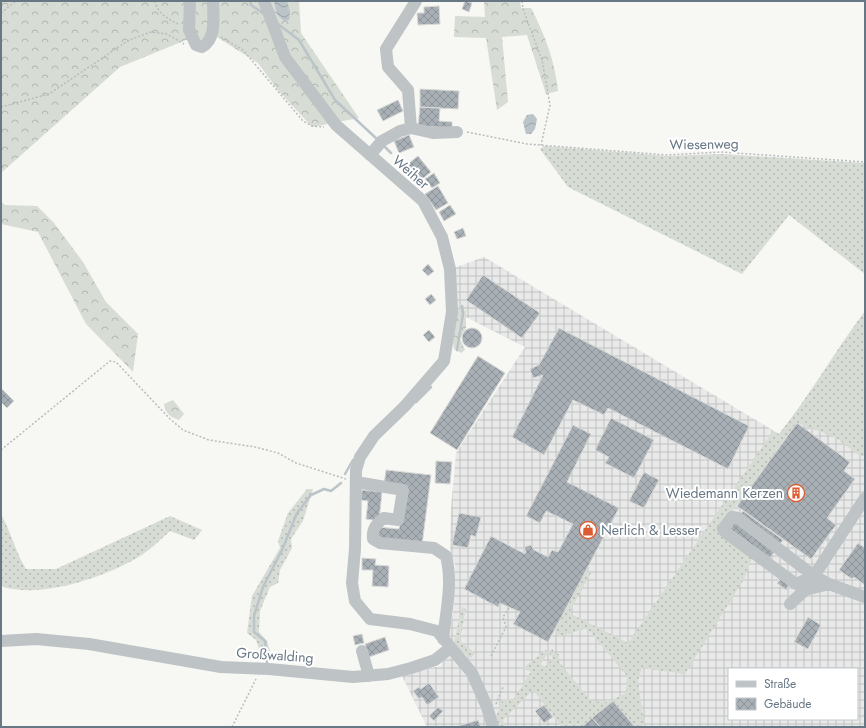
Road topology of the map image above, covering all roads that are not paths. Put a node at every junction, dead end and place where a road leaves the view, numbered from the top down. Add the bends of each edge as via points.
1 (190, 1) edge
2 (213, 1) edge
3 (264, 1) edge
4 (416, 1) edge
5 (411, 128) junction
6 (457, 132) road end
7 (376, 148) junction
8 (356, 482) junction
9 (865, 498) edge
10 (814, 576) junction
11 (829, 584) junction
12 (865, 597) edge
13 (790, 604) dead end
14 (1, 641) edge
15 (446, 644) junction
16 (362, 651) dead end
17 (369, 676) junction
18 (494, 727) edge

1 - 2 street via 189,30 196,45 202,47 206,45 213,32
3 - 7 street via 285,57 336,124
4 - 5 street via 386,49 388,67 408,90
5 - 6 street via 433,133
5 - 7 street, Weiher
7 - 8 street, Weiher via 423,201 442,237 450,270 452,312 444,361 405,406 374,436 360,457
8 - 15 street, Weiher via 352,583 355,602 370,619 410,624 437,631
8 - 15 street via 403,490 398,520 384,518 372,532 374,539 380,543 434,548 446,556 449,567 449,599
9 - 10 street
10 - 10 street via 738,518 732,517 724,529 796,584
10 - 11 street
11 - 12 street
11 - 13 street via 805,590
14 - 17 street, Großwalding via 36,639 89,644 222,667
15 - 17 street, Großwalding via 435,660 388,674
15 - 18 street via 472,673
16 - 17 street

